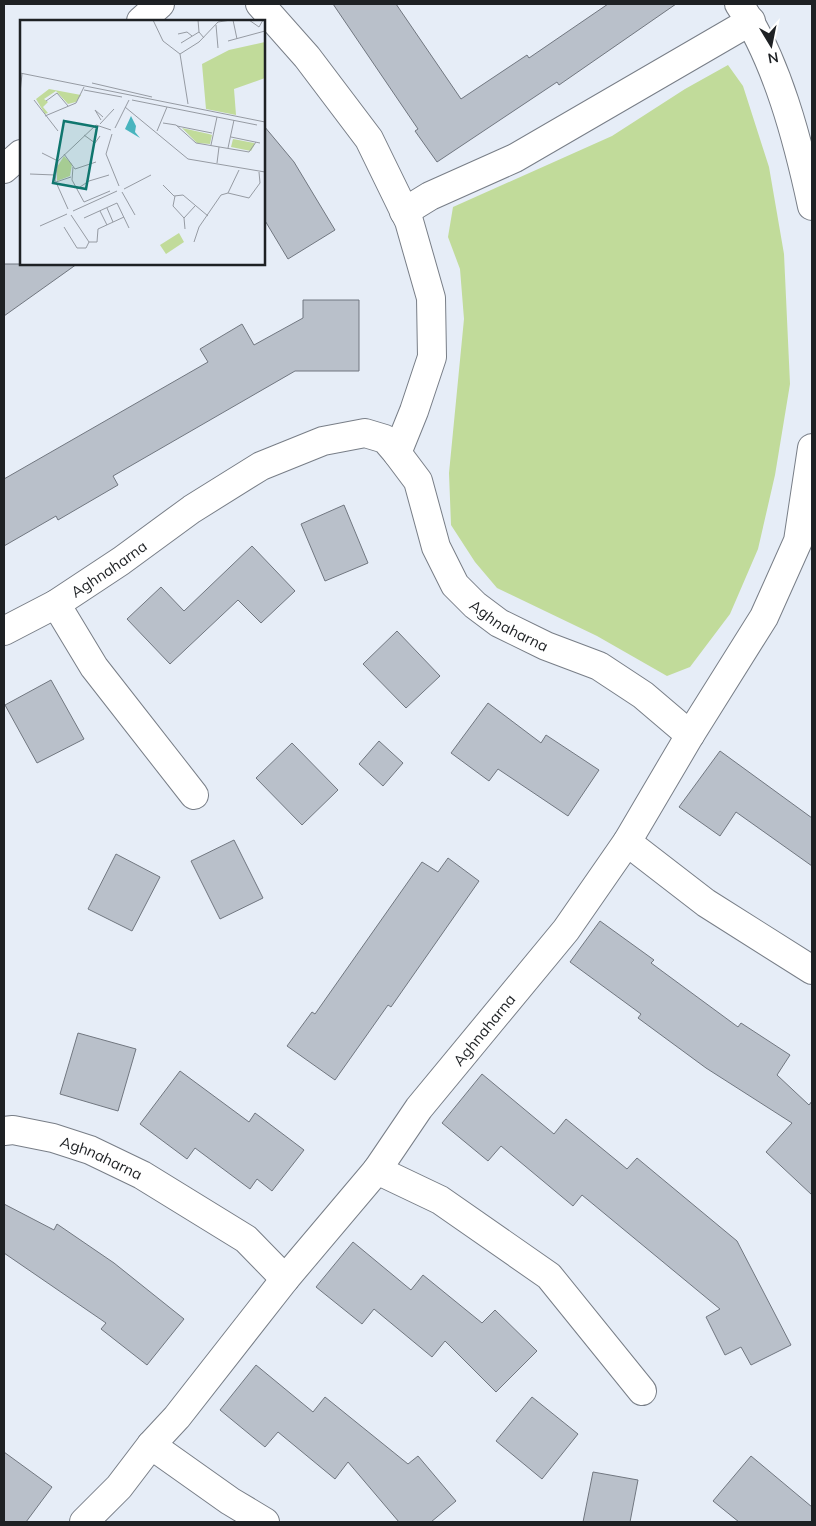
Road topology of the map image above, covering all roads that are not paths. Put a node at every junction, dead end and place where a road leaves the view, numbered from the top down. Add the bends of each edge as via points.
1 (160, 4) edge
2 (260, 4) edge
3 (745, 13) edge
4 (142, 20) edge
5 (20, 155) edge
6 (4, 169) edge
7 (812, 206) edge
8 (407, 216) junction
9 (812, 448) edge
10 (398, 453) junction
11 (805, 543) edge
12 (56, 604) junction
13 (4, 630) edge
14 (690, 735) junction
15 (194, 795) dead end
16 (627, 842) junction
17 (812, 970) edge
18 (4, 1131) edge
19 (377, 1170) junction
20 (285, 1279) junction
21 (642, 1391) dead end
22 (151, 1445) junction
23 (84, 1522) edge
24 (265, 1522) edge

1 - 4 street
2 - 8 street via 307,57 369,139
3 - 7 street via 777,82
3 - 8 street via 515,158 430,196
5 - 6 street
8 - 10 street via 431,298 432,357
9 - 11 street, Aghnaharna
10 - 12 street, Aghnaharna via 384,439 365,433 323,441 261,466 192,509
10 - 14 street, Aghnaharna via 418,481 436,547 455,585 475,605 499,622 538,642 599,666 643,695
11 - 14 street, Aghnaharna via 764,617
12 - 13 street, Aghnaharna
12 - 15 street, Aghnaharna via 94,667
14 - 16 street, Aghnaharna
16 - 17 street via 706,902
16 - 19 street, Aghnaharna via 566,930 419,1108
18 - 20 street, Aghnaharna via 53,1138 90,1150 142,1175 246,1239
19 - 20 street, Aghnaharna
19 - 21 street via 440,1200 549,1276
20 - 22 street, Aghnaharna via 177,1417
22 - 23 street, Aghnaharna via 119,1487
22 - 24 street

